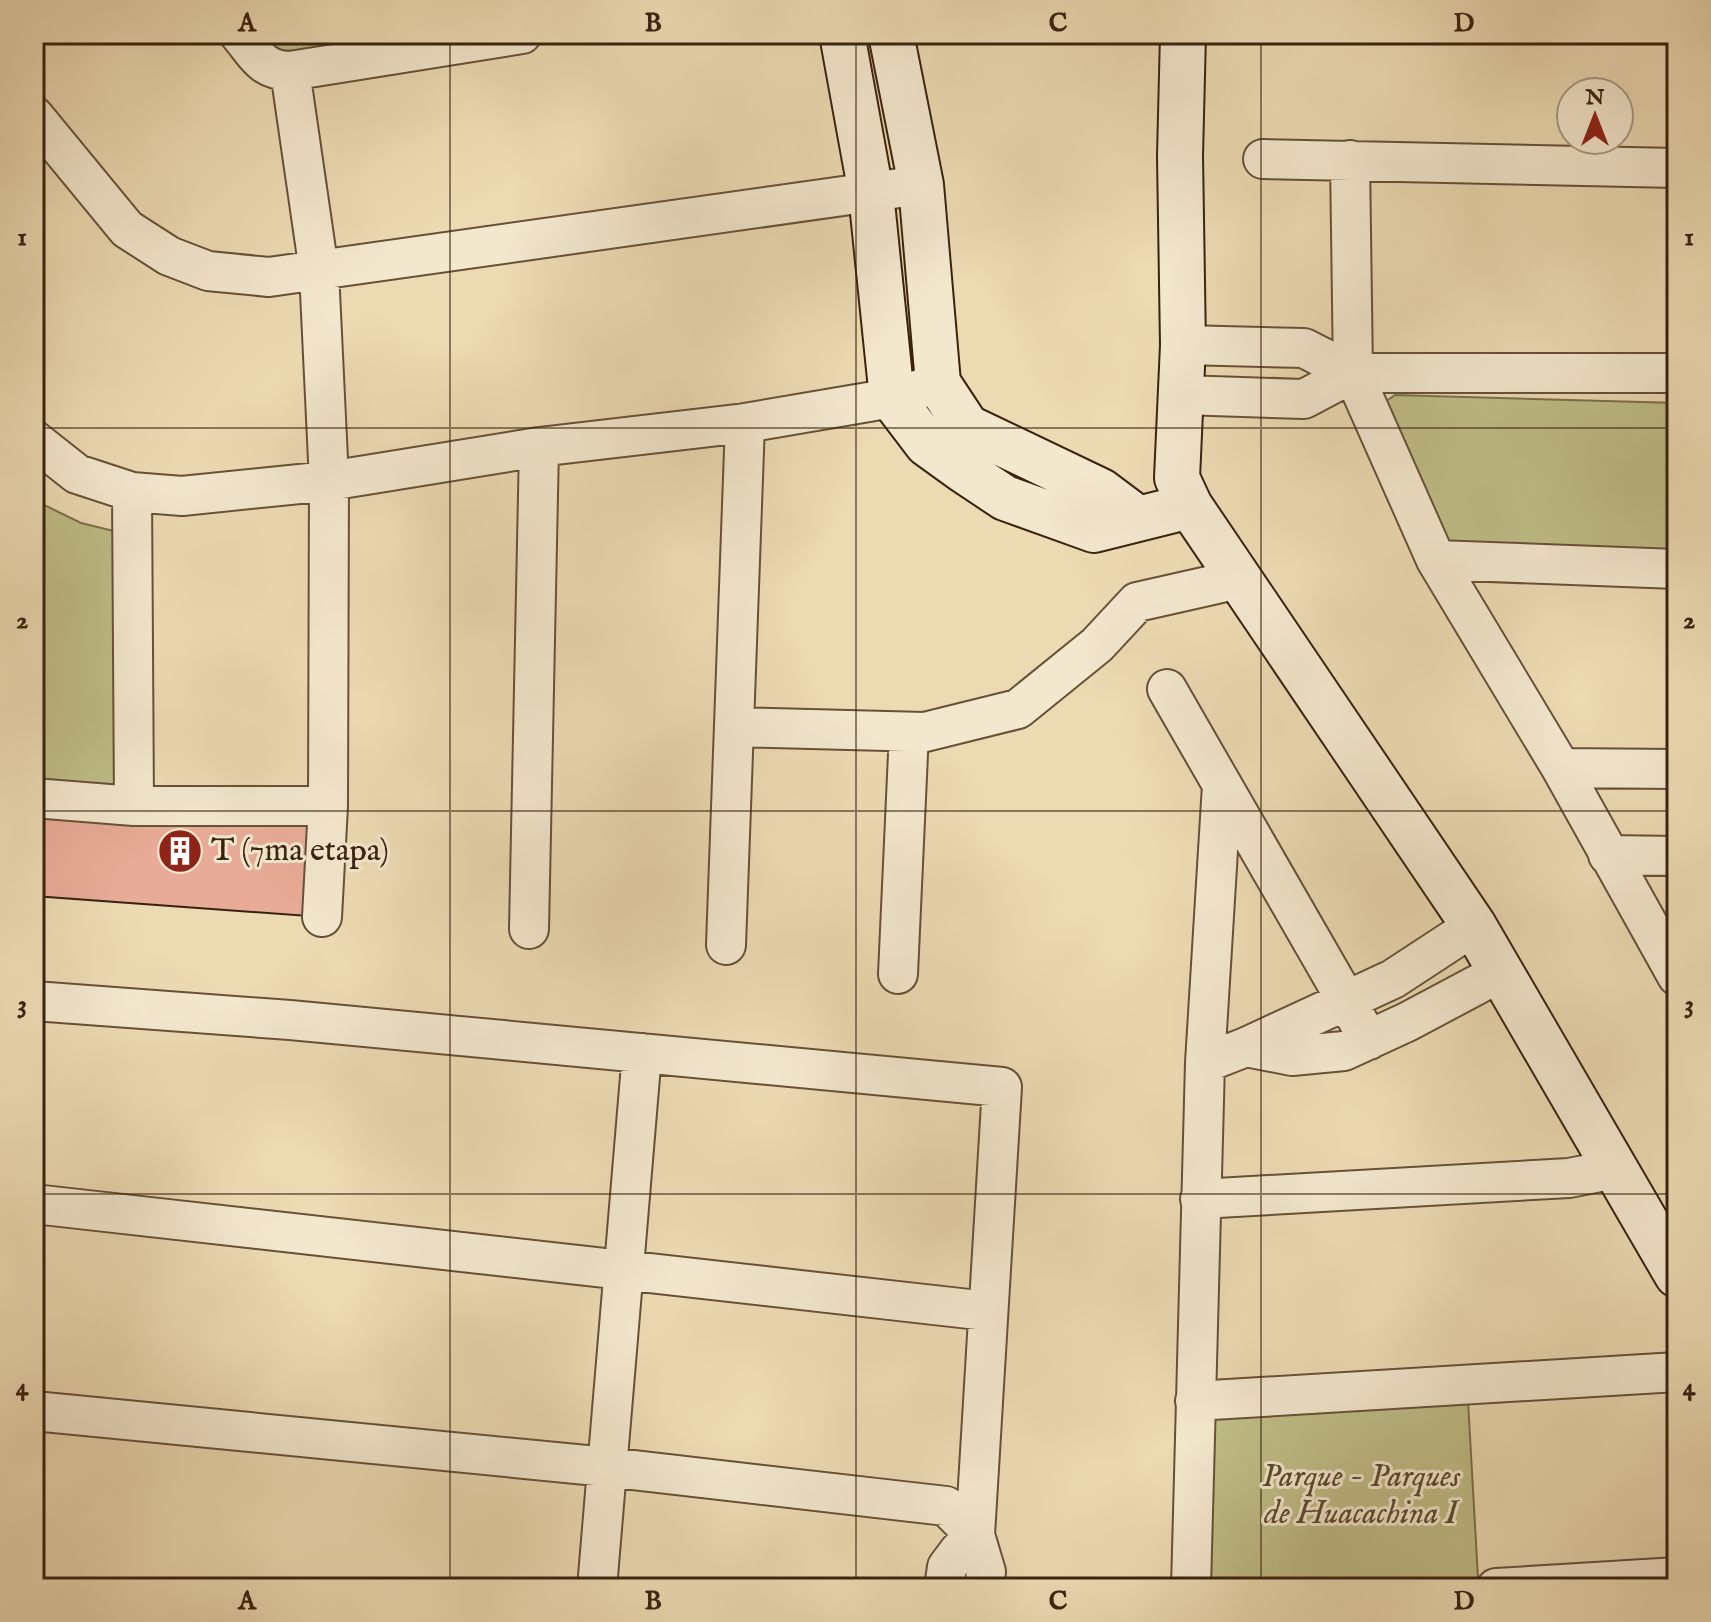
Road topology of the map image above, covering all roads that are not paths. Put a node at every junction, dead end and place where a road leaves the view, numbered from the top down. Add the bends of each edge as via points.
1 (239, 34) edge
2 (522, 34) edge
3 (842, 34) edge
4 (891, 34) edge
5 (1183, 34) edge
6 (290, 71) junction
7 (34, 116) edge
8 (1263, 159) dead end
9 (1350, 160) junction
10 (1677, 168) edge
11 (921, 185) junction
12 (871, 193) junction
13 (319, 271) junction
14 (1183, 345) junction
15 (1353, 373) junction
16 (1677, 373) edge
17 (938, 383) junction
18 (1182, 395) junction
19 (892, 398) junction
20 (745, 423) junction
21 (34, 440) edge
22 (539, 447) junction
23 (329, 481) junction
24 (132, 492) junction
25 (1190, 506) junction
26 (1137, 518) junction
27 (1436, 560) junction
28 (1677, 569) edge
29 (1239, 579) junction
30 (1167, 689) dead end
31 (734, 727) junction
32 (909, 732) junction
33 (1561, 768) junction
34 (1677, 769) edge
35 (1222, 785) junction
36 (34, 798) edge
37 (134, 806) junction
38 (328, 806) junction
39 (1608, 855) junction
40 (1677, 856) edge
41 (322, 917) dead end
42 (1474, 926) junction
43 (529, 929) dead end
44 (726, 945) dead end
45 (1501, 972) junction
46 (898, 974) dead end
47 (1677, 976) edge
48 (1347, 1000) junction
49 (34, 1001) edge
50 (1369, 1040) junction
51 (1246, 1047) junction
52 (642, 1053) junction
53 (1205, 1063) junction
54 (1615, 1169) junction
55 (1200, 1199) junction
56 (34, 1204) edge
57 (624, 1270) junction
58 (1677, 1275) edge
59 (987, 1311) junction
60 (1677, 1372) edge
61 (1195, 1401) junction
62 (34, 1411) edge
63 (607, 1467) junction
64 (975, 1535) junction
65 (1677, 1577) edge
66 (597, 1588) edge
67 (944, 1588) edge
68 (984, 1588) edge
69 (1191, 1588) edge
70 (1496, 1588) edge

1 - 6 street via 264,64
2 - 6 street
3 - 12 street
4 - 11 street
5 - 14 street
6 - 13 street
7 - 13 street via 127,229 169,256 208,271 269,277
8 - 9 street
9 - 10 street
9 - 15 street
11 - 12 street
11 - 17 street
12 - 13 street
12 - 19 street
13 - 23 street
14 - 15 street via 1304,348
14 - 18 street
15 - 16 street
15 - 18 street via 1304,399
15 - 27 street
17 - 19 street
17 - 26 street via 967,427 1101,491
18 - 25 street via 1177,478
19 - 20 street
19 - 26 street via 927,444 1005,498 1094,530
20 - 22 street
20 - 31 street
21 - 24 street via 77,474
22 - 23 street
22 - 43 street
23 - 24 street via 182,496
23 - 38 street
24 - 37 street
25 - 26 street
25 - 29 street
27 - 28 street
27 - 33 street
29 - 32 street via 1137,602 1097,645 1018,709
29 - 42 street
30 - 35 street
31 - 32 street
31 - 44 street
32 - 46 street
33 - 34 street
33 - 39 street
35 - 48 street
35 - 53 street
36 - 37 street
37 - 38 street
38 - 41 street
39 - 40 street
39 - 47 street
42 - 45 street
42 - 48 street via 1393,979
45 - 50 street
45 - 54 street
48 - 50 street
48 - 51 street
49 - 52 street
50 - 51 street via 1344,1051 1292,1056
51 - 53 street
52 - 57 street
52 - 59 street via 1002,1087
53 - 55 street
54 - 55 street via 1569,1178
54 - 58 street
55 - 61 street
56 - 57 street
57 - 59 street
57 - 63 street
59 - 64 street
60 - 61 street
61 - 69 street
62 - 63 street
63 - 64 street via 946,1506
63 - 66 street
64 - 67 street via 947,1567
64 - 68 street via 986,1572
65 - 70 street

